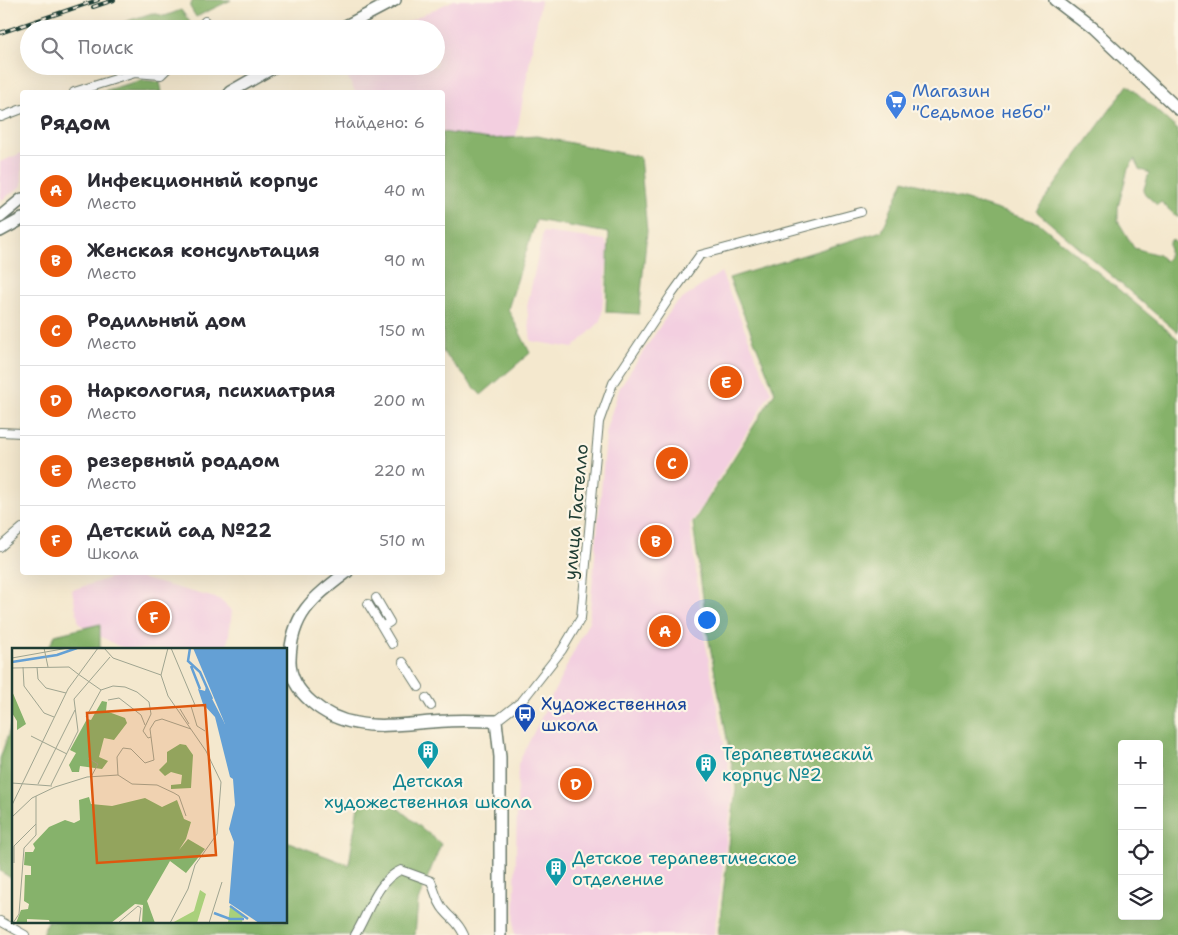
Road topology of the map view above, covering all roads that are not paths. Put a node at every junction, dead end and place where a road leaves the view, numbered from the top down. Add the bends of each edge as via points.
1 (395, 0) edge
2 (1055, 0) edge
3 (357, 20) edge
4 (129, 75) edge
5 (260, 75) edge
6 (80, 90) edge
7 (234, 90) edge
8 (1178, 109) edge
9 (20, 110) edge
10 (0, 115) edge
11 (20, 201) edge
12 (861, 212) dead end
13 (0, 217) edge
14 (20, 220) edge
15 (0, 231) edge
16 (0, 432) edge
17 (20, 433) edge
18 (20, 530) edge
19 (0, 547) edge
20 (344, 575) edge
21 (376, 598) dead end
22 (368, 604) dead end
23 (382, 627) junction
24 (392, 644) dead end
25 (403, 662) dead end
26 (419, 687) dead end
27 (426, 698) dead end
28 (431, 706) dead end
29 (496, 721) junction
30 (0, 921) edge
31 (25, 935) edge
32 (355, 935) edge
33 (464, 935) edge
34 (500, 935) edge

1 - 3 street
2 - 8 street via 1108,43
4 - 6 street
5 - 7 street
9 - 10 street
11 - 13 street
12 - 29 street, улица Гастелло via 700,255 672,294 613,383 599,422 582,618 562,650 522,701
14 - 15 street
16 - 17 street
18 - 19 street
20 - 29 street via 305,608 296,626 290,650 290,668 297,685 310,702 330,715 373,725
21 - 23 street via 390,622
22 - 23 street
23 - 24 street
25 - 26 street
27 - 28 street
29 - 34 street via 500,757
30 - 31 street
32 - 33 street via 390,874 400,870 431,881 444,911 457,921

